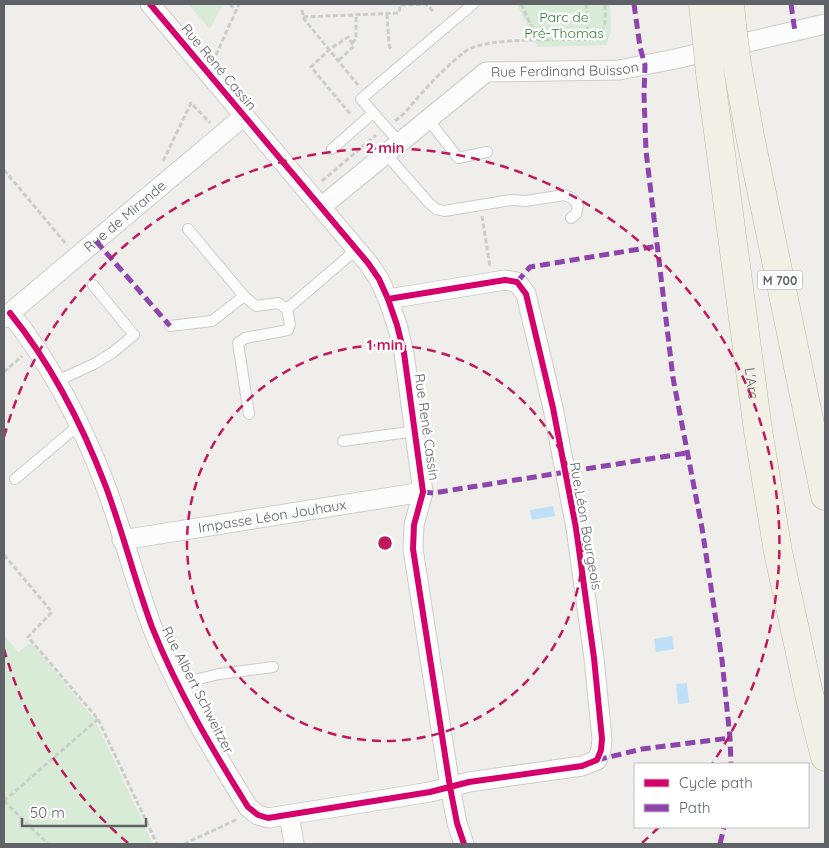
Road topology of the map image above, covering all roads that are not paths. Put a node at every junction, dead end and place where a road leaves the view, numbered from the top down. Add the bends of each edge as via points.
1 (150, 4) edge
2 (473, 4) edge
3 (703, 4) edge
4 (731, 15) edge
5 (825, 24) edge
6 (368, 104) junction
7 (244, 116) junction
8 (428, 118) junction
9 (392, 148) junction
10 (332, 149) dead end
11 (487, 152) dead end
12 (322, 206) junction
13 (571, 218) dead end
14 (188, 229) dead end
15 (357, 249) junction
16 (92, 285) dead end
17 (244, 296) junction
18 (388, 299) junction
19 (287, 309) junction
20 (7, 315) edge
21 (170, 326) dead end
22 (57, 381) junction
23 (249, 414) dead end
24 (80, 424) junction
25 (416, 431) junction
26 (343, 441) dead end
27 (15, 479) dead end
28 (423, 492) junction
29 (825, 496) edge
30 (122, 540) junction
31 (273, 667) dead end
32 (178, 684) junction
33 (825, 757) edge
34 (450, 787) junction
35 (289, 815) junction
36 (294, 844) edge
37 (464, 844) edge

1 - 7 street, Rue René Cassin
2 - 6 lane
3 - 33 highway, L'Arc / M 700, bridge via 757,420 778,552
4 - 29 highway, M 700, bridge via 752,145
5 - 8 street, Rue Ferdinand Buisson via 619,70 486,72
6 - 9 lane
6 - 10 lane
7 - 12 street, Rue René Cassin
7 - 20 street, Rue de Mirande via 72,248
8 - 9 street, Rue Ferdinand Buisson
8 - 11 lane via 458,158
9 - 12 street, Rue Ferdinand Buisson
9 - 13 lane via 428,203 436,209 444,211 564,195 578,205 576,214
12 - 15 street, Rue René Cassin
14 - 17 lane
15 - 18 street, Rue René Cassin
15 - 19 lane
16 - 22 lane via 134,335 94,364
17 - 19 lane via 256,306 278,303
17 - 21 lane via 212,321
18 - 25 street, Rue René Cassin via 404,353
18 - 34 street, Rue Léon Bourgeois via 509,280 517,282 523,289 552,408 576,528 594,658 602,739 597,760 590,764
19 - 23 lane via 288,330 245,338 238,343
20 - 22 street, Rue Albert Schweitzer via 34,346
22 - 24 street, Rue Albert Schweitzer
24 - 27 lane
24 - 30 street, Rue Albert Schweitzer via 106,488
25 - 26 lane
25 - 28 street, Rue René Cassin
28 - 30 street, Impasse Léon Jouhaux
28 - 34 street, Rue René Cassin via 414,525 413,549
30 - 32 street, Rue Albert Schweitzer via 153,628
31 - 32 lane via 219,674
32 - 35 street, Rue Albert Schweitzer via 222,766 248,806 268,818
34 - 35 street
34 - 37 street, Rue René Cassin
35 - 36 street

